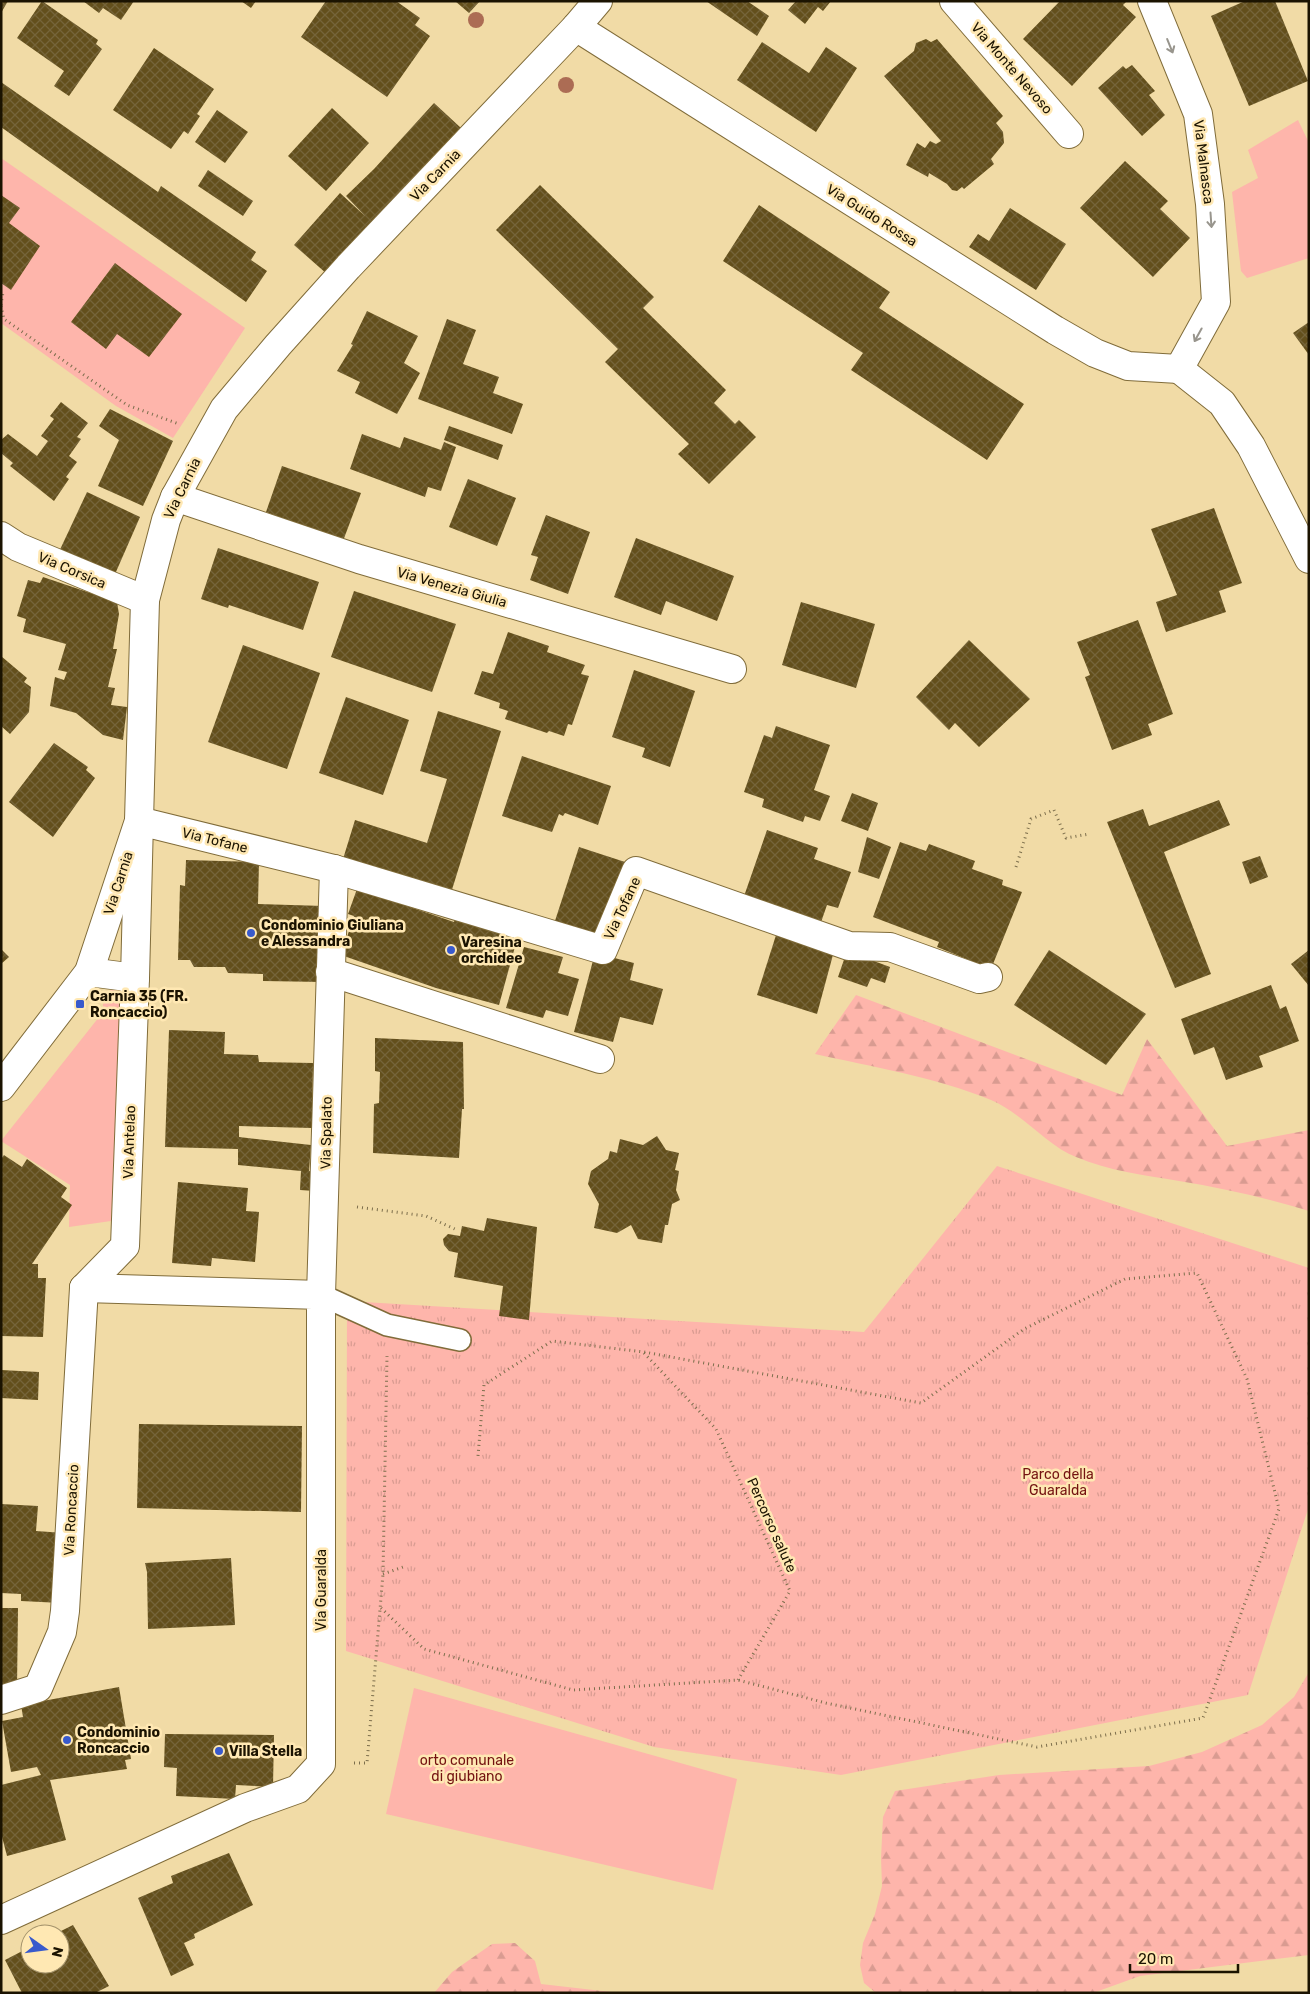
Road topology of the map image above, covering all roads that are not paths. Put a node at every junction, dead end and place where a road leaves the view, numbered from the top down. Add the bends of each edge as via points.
1 (598, 1) edge
2 (954, 1) edge
3 (1152, 1) edge
4 (576, 27) junction
5 (1069, 134) dead end
6 (1179, 369) junction
7 (175, 497) junction
8 (1, 536) edge
9 (1309, 559) edge
10 (144, 600) junction
11 (732, 670) dead end
12 (139, 821) junction
13 (334, 869) junction
14 (89, 972) junction
15 (330, 972) junction
16 (988, 977) dead end
17 (135, 978) junction
18 (600, 1059) dead end
19 (1, 1087) edge
20 (84, 1288) junction
21 (321, 1295) junction
22 (460, 1340) dead end
23 (1, 1700) edge
24 (1, 1920) edge

1 - 4 street, Via Carnia
2 - 5 street, Via Monte Nevoso
3 -> 6 street, Via Malnasca via 1198,114 1210,204 1216,302
4 - 6 street, Via Guido Rossa via 1095,354 1128,366
4 - 7 street, Via Carnia via 348,267 224,409
6 - 9 street via 1222,403 1251,446
7 - 10 street, Via Carnia
7 - 11 street, Via Venezia Giulia via 359,559
8 - 10 street, Via Corsica via 18,548
10 - 12 street, Via Carnia
12 - 13 street, Via Tofane
12 - 14 street, Via Carnia
12 - 17 street, Via Antelao
13 - 15 street, Via Spalato
13 - 16 street, Via Tofane via 603,950 636,871 849,946 890,947 979,979
14 - 17 street
14 - 19 street, Via Carnia
15 - 18 street
15 - 21 street, Via Spalato
17 - 20 street, Via Antelao via 125,1246
20 - 21 street
20 - 23 street, Via Roncaccio via 62,1632 38,1688
21 - 22 lane via 387,1325
21 - 24 street, Via Guaralda via 321,1764 298,1789 245,1808

